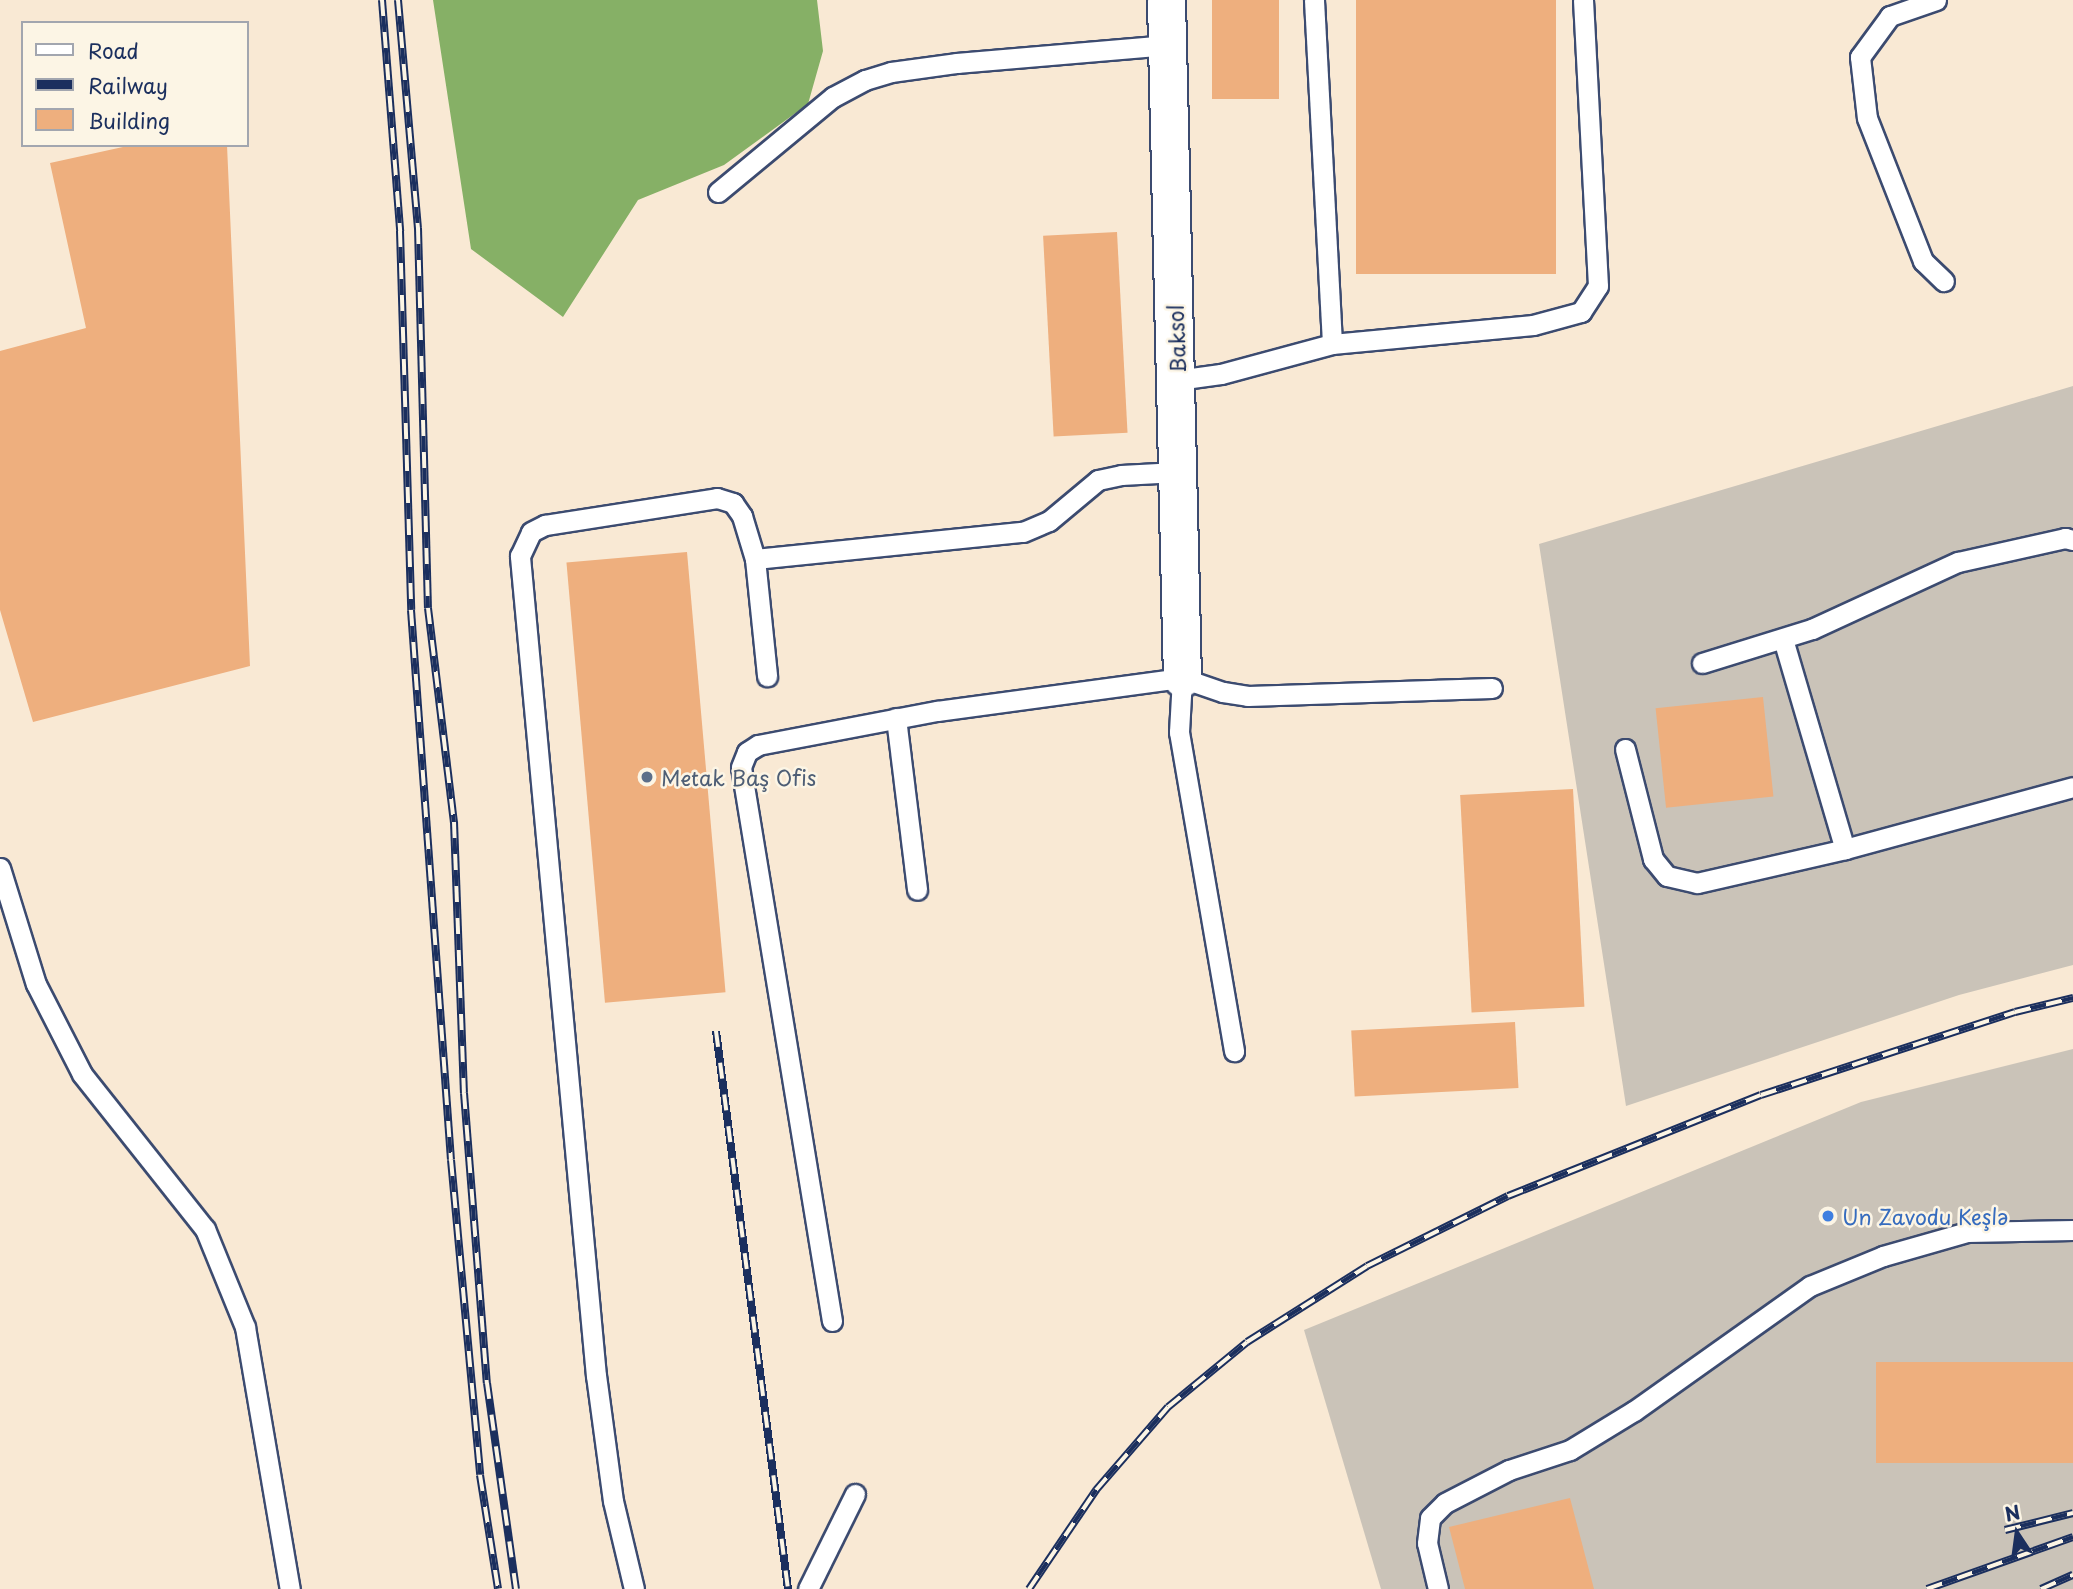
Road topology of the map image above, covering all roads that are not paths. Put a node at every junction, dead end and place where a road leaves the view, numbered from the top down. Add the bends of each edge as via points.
1 (1166, 0) edge
2 (1314, 0) edge
3 (1583, 0) edge
4 (1936, 0) edge
5 (1167, 45) junction
6 (718, 192) dead end
7 (1944, 281) dead end
8 (1332, 344) junction
9 (1177, 380) junction
10 (1177, 472) junction
11 (2073, 540) edge
12 (755, 559) junction
13 (1783, 639) junction
14 (1702, 663) dead end
15 (767, 676) dead end
16 (1182, 678) junction
17 (1492, 688) dead end
18 (896, 718) junction
19 (1625, 749) dead end
20 (2073, 787) edge
21 (1844, 849) junction
22 (0, 868) edge
23 (917, 890) dead end
24 (1234, 1051) dead end
25 (2073, 1230) edge
26 (832, 1321) dead end
27 (855, 1494) dead end
28 (290, 1589) edge
29 (634, 1589) edge
30 (808, 1589) edge
31 (1438, 1589) edge

1 - 5 street, Baksol
2 - 8 lane
3 - 8 lane via 1598,286 1581,312 1533,325
4 - 7 lane via 1890,16 1860,57 1867,118 1923,261
5 - 6 lane via 957,64 865,80 834,97
5 - 9 street, Baksol
8 - 9 lane via 1220,374
9 - 10 street, Baksol
10 - 12 lane via 1098,480 1049,522 1023,532
10 - 16 street, Baksol
11 - 13 lane via 1958,562
12 - 15 lane
12 - 29 lane via 742,516 733,503 717,498 545,525 531,532 520,556 596,1376 613,1500
13 - 14 lane
13 - 21 lane
16 - 17 lane via 1248,696
16 - 18 lane
16 - 24 lane via 1179,732
18 - 23 lane
18 - 26 lane via 758,745 747,752 741,767
19 - 21 lane via 1653,859 1667,876 1697,883
20 - 21 lane
22 - 28 lane via 36,984 82,1074 205,1229 240,1314
25 - 31 lane via 1967,1232 1883,1256 1810,1286 1580,1443 1509,1470 1446,1503 1430,1518 1427,1544
27 - 30 lane

